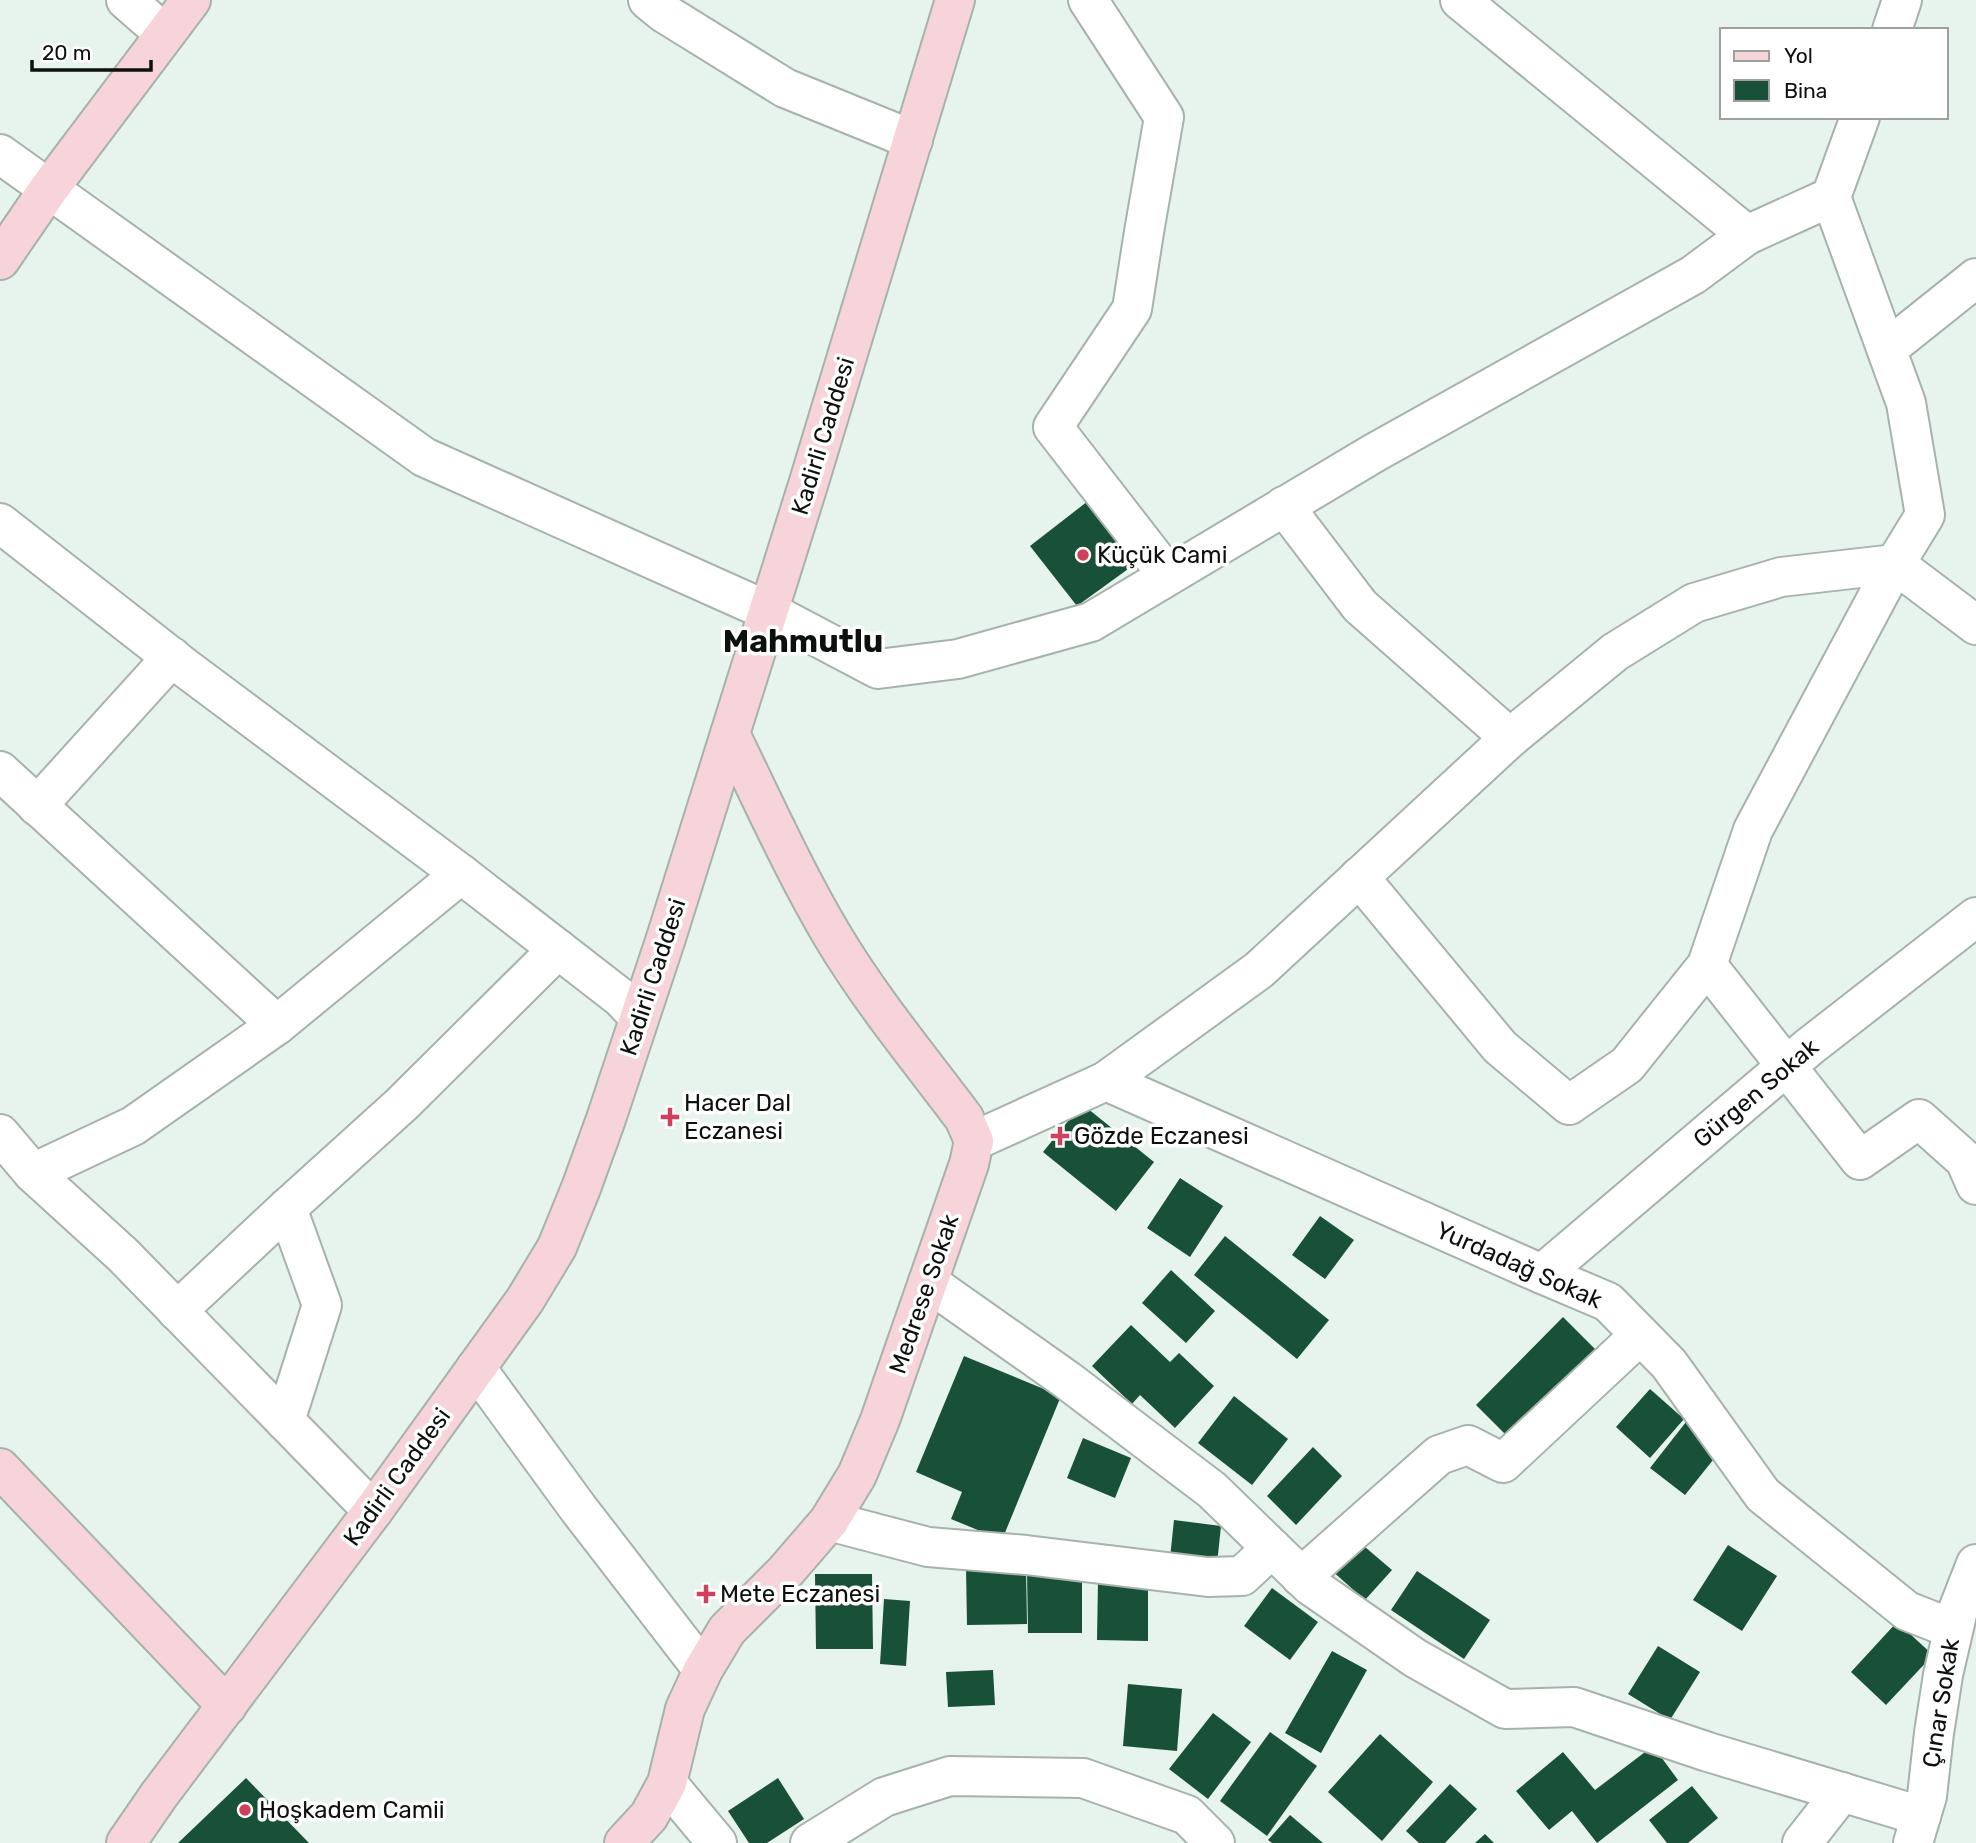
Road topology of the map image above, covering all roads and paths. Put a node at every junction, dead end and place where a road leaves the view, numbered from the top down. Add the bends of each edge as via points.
1 (126, 0) edge
2 (191, 0) edge
3 (648, 0) edge
4 (955, 0) edge
5 (1088, 0) edge
6 (1460, 0) edge
7 (1902, 0) edge
8 (1893, 28) edge
9 (165, 34) junction
10 (1859, 119) edge
11 (913, 140) junction
12 (0, 154) edge
13 (48, 190) junction
14 (1831, 197) junction
15 (1747, 236) junction
16 (0, 260) edge
17 (1976, 278) edge
18 (1887, 349) junction
19 (1284, 506) junction
20 (0, 523) edge
21 (1895, 564) junction
22 (1166, 576) junction
23 (768, 611) junction
24 (1976, 625) edge
25 (172, 657) junction
26 (730, 734) junction
27 (1510, 738) junction
28 (0, 771) edge
29 (37, 806) junction
30 (461, 874) junction
31 (1359, 877) junction
32 (1976, 917) edge
33 (558, 949) junction
34 (1707, 965) junction
35 (639, 1017) junction
36 (278, 1025) junction
37 (1787, 1065) junction
38 (1106, 1081) junction
39 (0, 1134) edge
40 (974, 1141) junction
41 (33, 1173) junction
42 (1976, 1185) edge
43 (287, 1208) junction
44 (1542, 1274) junction
45 (928, 1282) junction
46 (177, 1311) junction
47 (1640, 1335) junction
48 (475, 1368) junction
49 (285, 1421) junction
50 (0, 1468) edge
51 (373, 1511) junction
52 (829, 1521) junction
53 (1272, 1548) junction
54 (1976, 1564) edge
55 (1301, 1577) junction
56 (1953, 1629) junction
57 (703, 1670) junction
58 (227, 1706) junction
59 (667, 1783) junction
60 (1842, 1792) junction
61 (1917, 1829) edge
62 (126, 1843) edge
63 (624, 1843) edge
64 (717, 1843) edge
65 (810, 1843) edge
66 (1215, 1843) edge
67 (1802, 1843) edge

1 - 9 street
2 - 9 main road
3 - 11 street via 785,88
4 - 11 main road, Kadirli Caddesi
5 - 22 street via 1164,117 1132,309 1054,427
6 - 15 street
7 - 8 street
9 - 13 main road
10 - 14 street
11 - 23 main road, Kadirli Caddesi
12 - 13 street
13 - 16 main road
13 - 23 street via 424,457
14 - 15 street
14 - 18 street
15 - 19 street via 1693,275
17 - 18 street
18 - 21 street via 1906,403 1925,514
19 - 22 street
19 - 27 street via 1360,606
20 - 25 street
21 - 24 street
21 - 27 street via 1781,577 1694,603 1615,652
21 - 34 street via 1753,830
22 - 23 street via 1091,622 958,659 878,669
23 - 26 main road, Kadirli Caddesi
25 - 29 street
25 - 30 street
26 - 35 main road, Kadirli Caddesi
26 - 40 main road via 832,936 964,1118
27 - 31 street
28 - 29 street
29 - 36 street
30 - 33 street
30 - 36 street
31 - 34 street via 1500,1047 1569,1105 1627,1065
31 - 38 street via 1259,970
32 - 37 street, Gürgen Sokak
33 - 35 street
33 - 43 street via 402,1104
34 - 37 street
35 - 48 main road, Kadirli Caddesi via 557,1247
36 - 41 street via 132,1126
37 - 42 street via 1860,1160 1919,1119 1965,1160
37 - 44 street, Gürgen Sokak
38 - 40 street
38 - 44 street, Yurdadağ Sokak
39 - 41 street
40 - 45 main road, Medrese Sokak
41 - 46 street
43 - 46 street
43 - 49 street via 322,1305
44 - 47 street, Yurdadağ Sokak via 1608,1302
45 - 52 main road, Medrese Sokak via 880,1420 857,1475
45 - 53 street via 1212,1490
46 - 49 street
47 - 55 street via 1503,1463 1468,1445 1439,1455
47 - 56 street, Yurdadağ Sokak via 1669,1364 1763,1494 1907,1611
48 - 51 main road, Kadirli Caddesi
48 - 57 street
49 - 51 street
50 - 58 main road
51 - 58 main road, Kadirli Caddesi
52 - 53 street via 928,1547 1208,1577 1242,1576
52 - 57 main road, Medrese Sokak via 727,1630
53 - 55 street
54 - 56 street, Çınar Sokak
55 - 60 street via 1415,1658 1506,1709 1574,1707
56 - 61 street, Çınar Sokak via 1927,1796
57 - 59 main road, Medrese Sokak via 685,1709
58 - 62 main road, Kadirli Caddesi
59 - 63 main road, Medrese Sokak via 649,1816
59 - 64 street
60 - 61 street
60 - 67 street
65 - 66 street via 884,1797 950,1776 1083,1778 1187,1815

